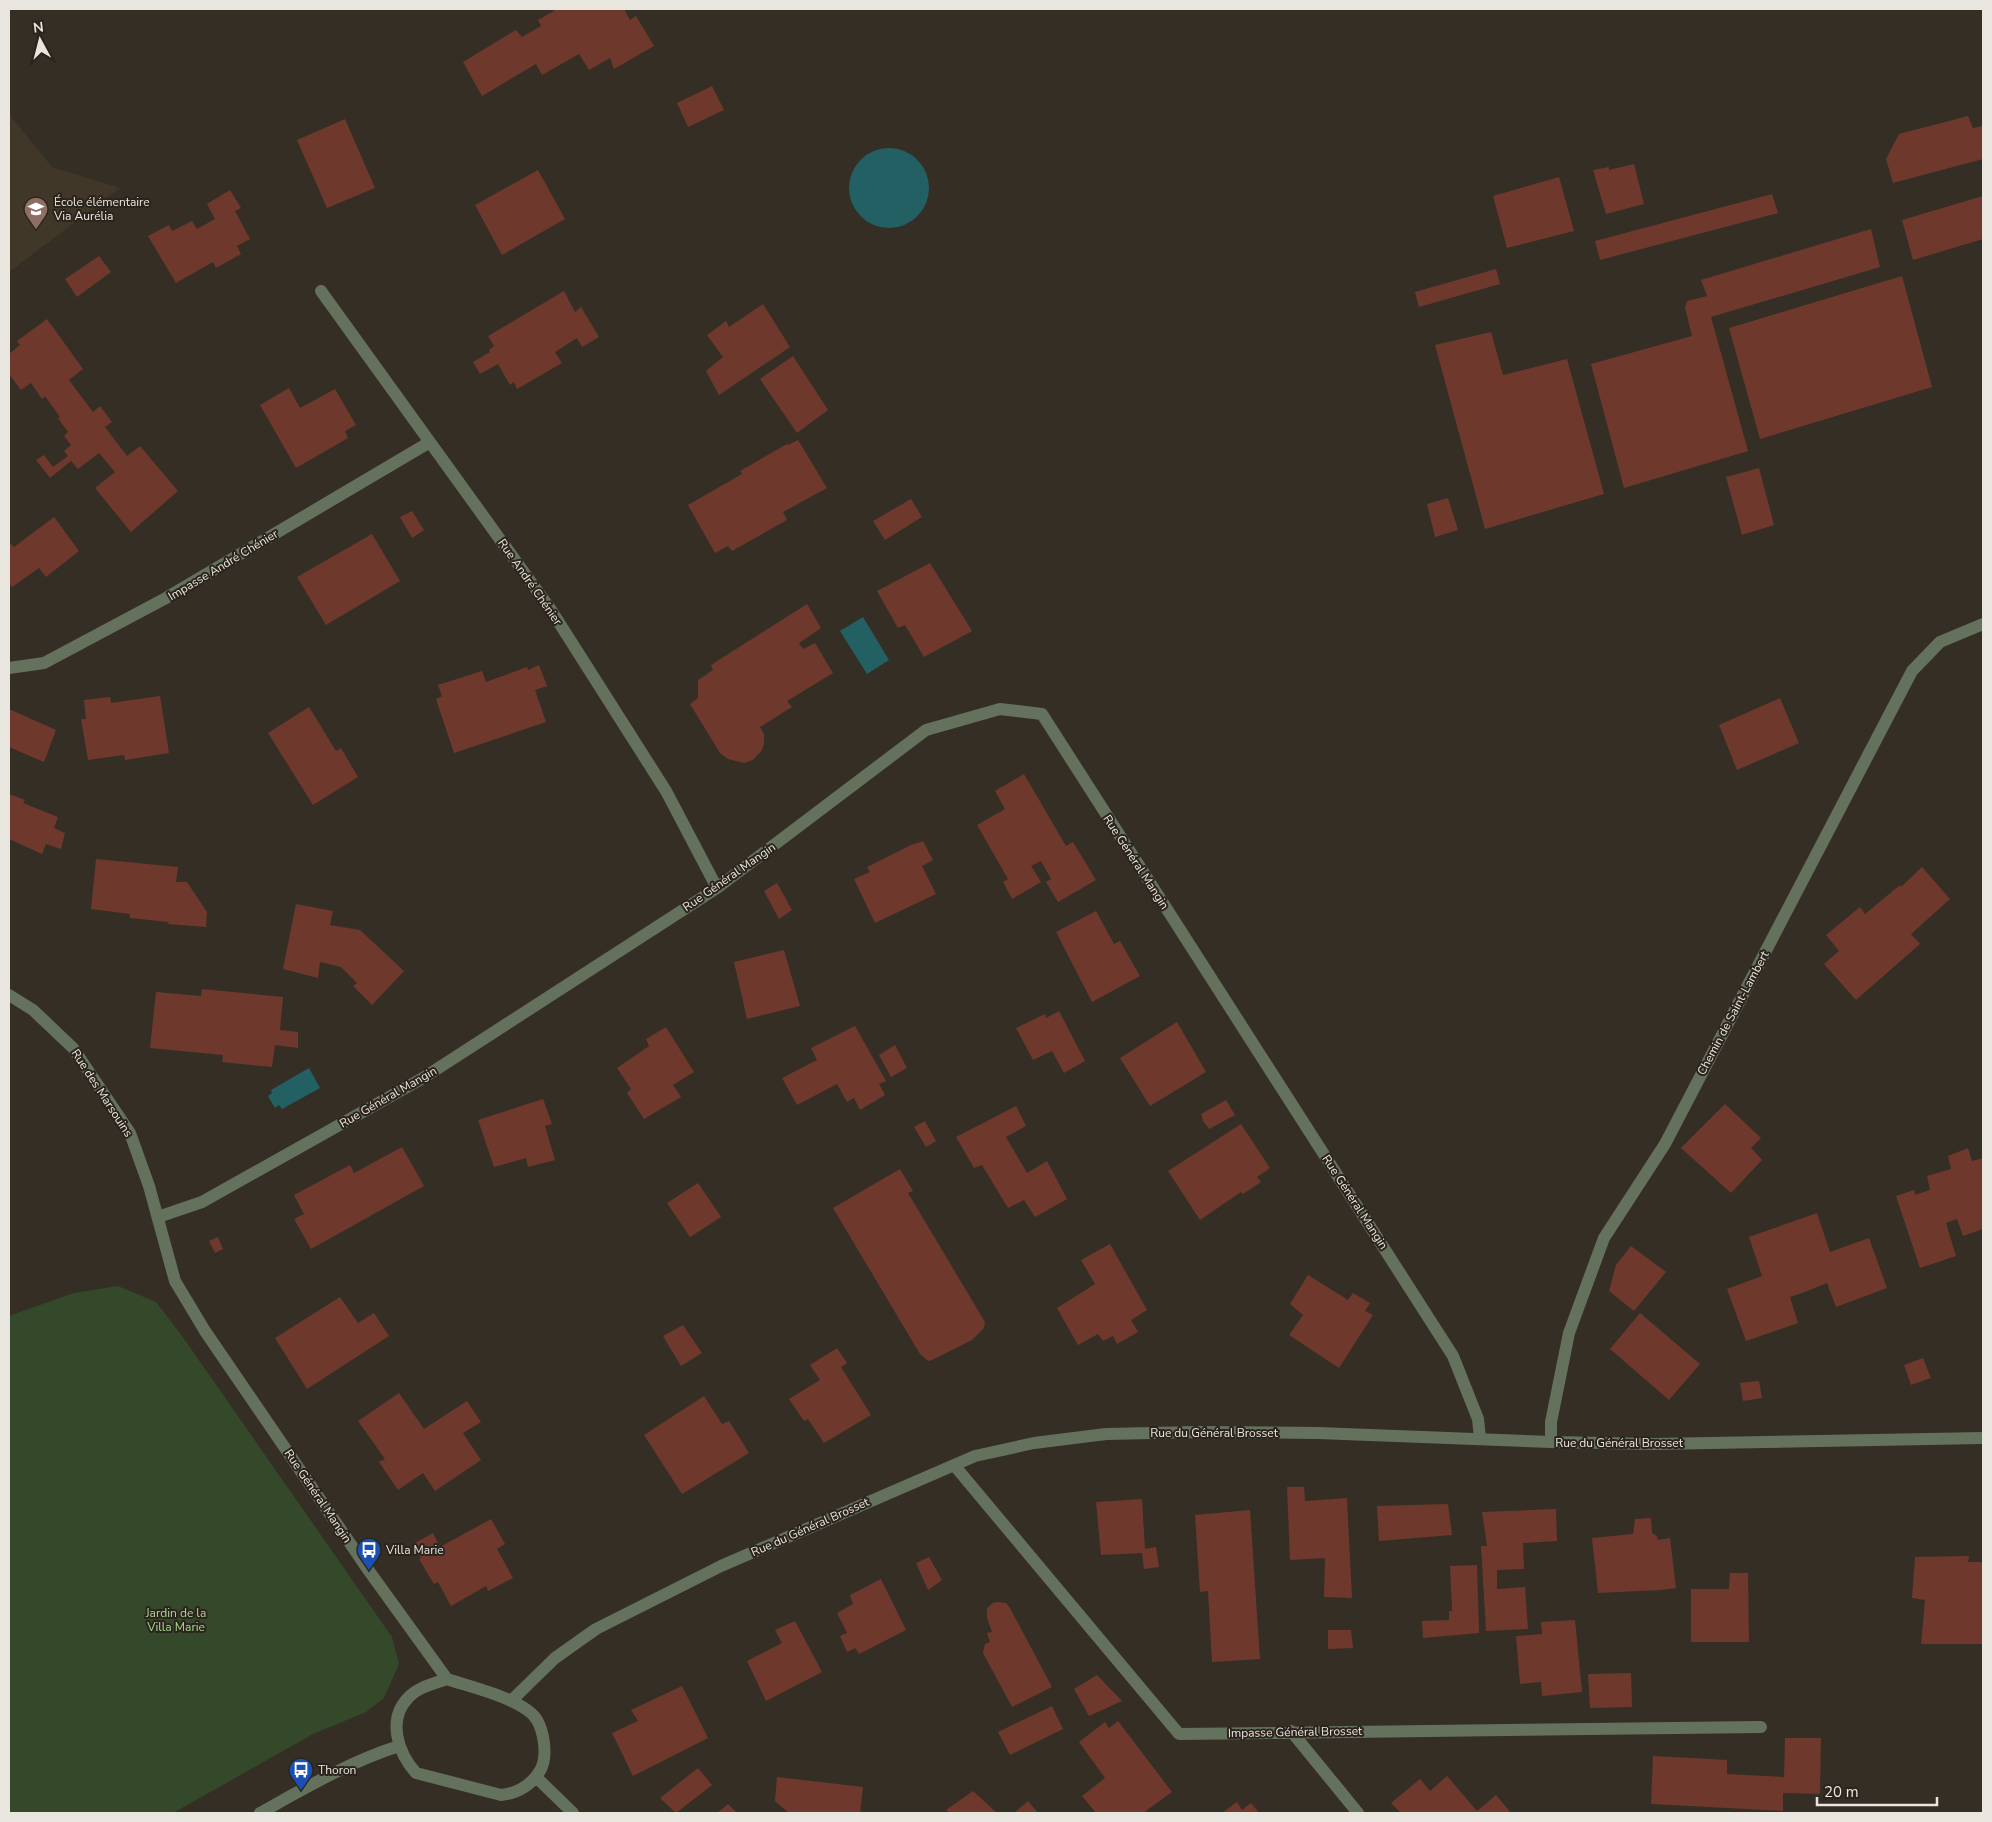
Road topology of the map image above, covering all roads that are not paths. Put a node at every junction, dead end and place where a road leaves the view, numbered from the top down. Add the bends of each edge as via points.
1 (321, 291) dead end
2 (430, 442) junction
3 (1983, 624) edge
4 (9, 668) edge
5 (717, 888) junction
6 (9, 995) edge
7 (158, 1217) junction
8 (1480, 1438) junction
9 (1983, 1438) edge
10 (1550, 1442) junction
11 (954, 1465) junction
12 (447, 1680) junction
13 (511, 1701) junction
14 (1761, 1727) dead end
15 (1291, 1731) junction
16 (399, 1746) junction
17 (536, 1777) junction
18 (260, 1813) edge
19 (573, 1813) edge
20 (1358, 1813) edge

1 - 2 street, Rue André Chénier
2 - 4 street, Impasse André Chénier via 166,598 44,663
2 - 5 street, Rue André Chénier via 556,618 666,791
3 - 10 street, Chemin de Saint-Lambert via 1940,642 1912,671 1665,1144 1604,1238 1569,1333 1550,1422
5 - 7 street, Rue Général Mangin via 424,1078 202,1202
5 - 8 street, Rue Général Mangin via 926,730 1000,709 1042,714 1453,1356 1478,1419
6 - 7 street, Rue des Marsouins via 33,1010 79,1056 130,1133
7 - 12 street, Rue Général Mangin via 174,1281 205,1331
8 - 10 street, Rue du Général Brosset
8 - 11 street, Rue du Général Brosset via 1318,1433 1106,1434 1034,1443 974,1456
9 - 10 street, Rue du Général Brosset via 1654,1444
11 - 13 street, Rue du Général Brosset via 721,1566 596,1629 555,1658
11 - 15 street, Impasse Général Brosset via 1179,1734
12 - 13 street
12 - 16 street via 428,1685 408,1698 398,1721
13 - 17 street via 537,1720 543,1734 543,1765
14 - 15 street, Impasse Général Brosset
15 - 20 street
16 - 17 street via 416,1773 501,1795 513,1794
16 - 18 street via 338,1770
17 - 19 street

